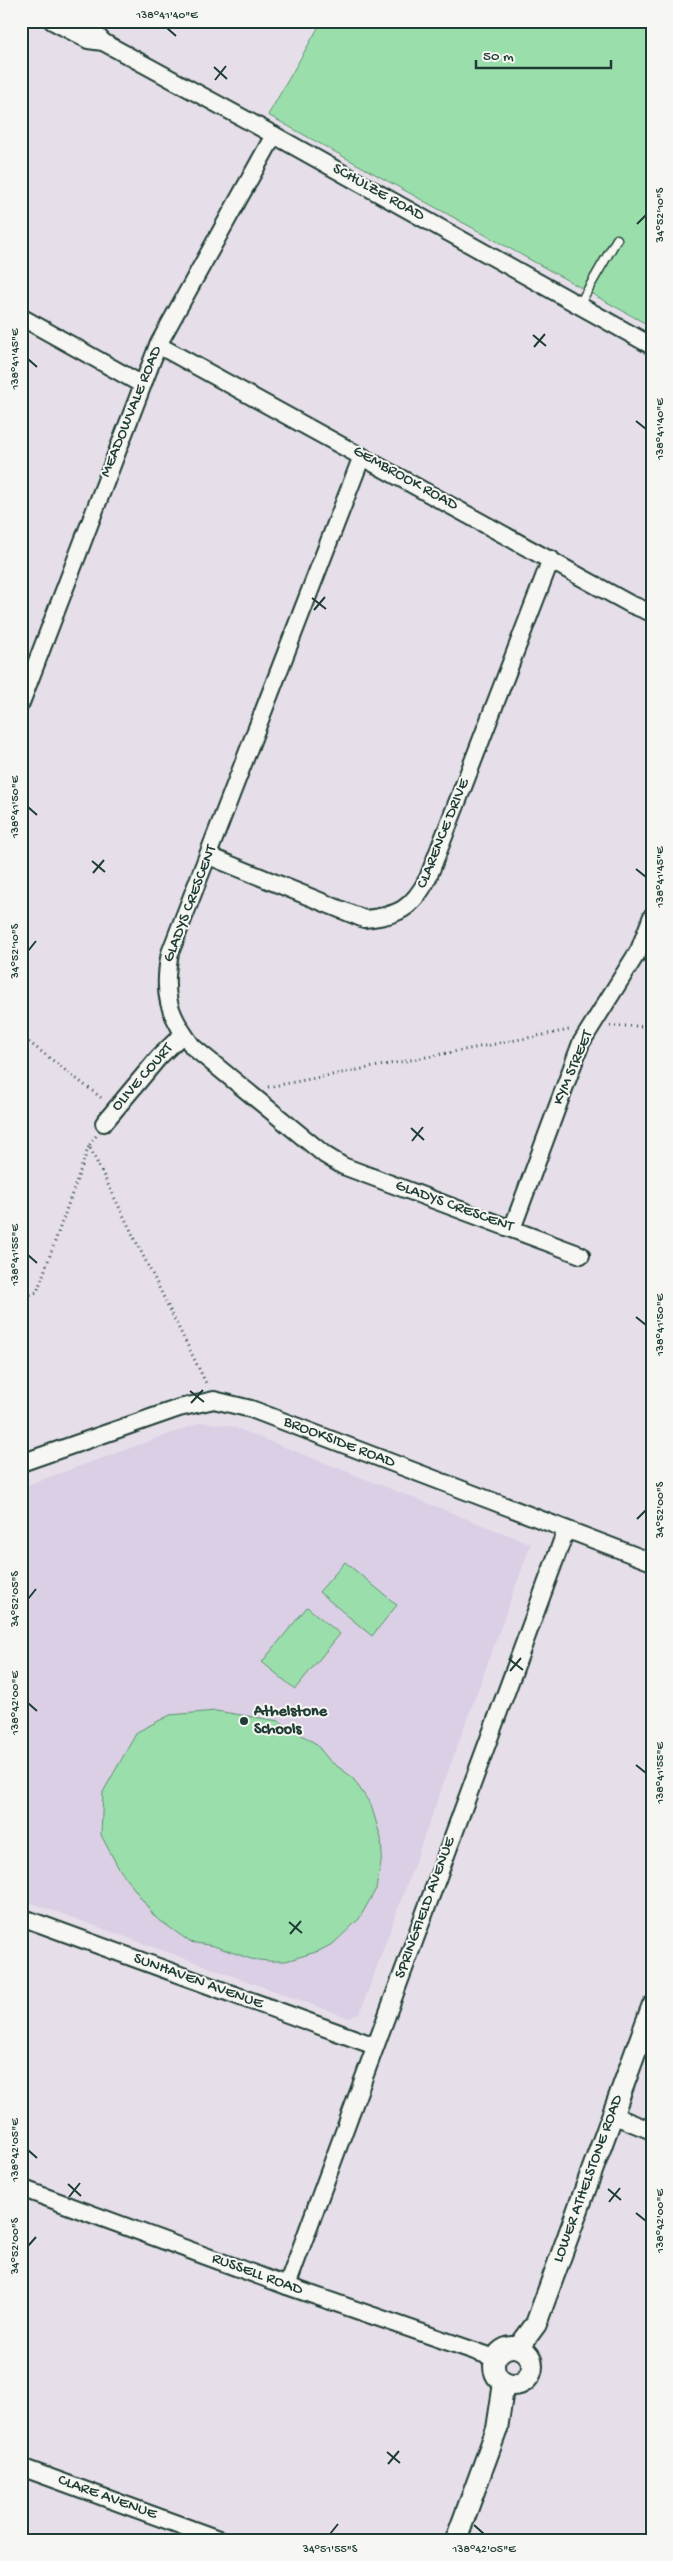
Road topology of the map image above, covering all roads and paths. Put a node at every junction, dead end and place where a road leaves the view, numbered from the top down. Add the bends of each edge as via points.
1 (52, 21) edge
2 (85, 21) edge
3 (103, 42) junction
4 (274, 135) junction
5 (617, 239) dead end
6 (579, 306) junction
7 (21, 317) edge
8 (158, 345) junction
9 (652, 346) edge
10 (141, 384) junction
11 (362, 456) junction
12 (551, 559) junction
13 (652, 613) edge
14 (21, 703) edge
15 (209, 856) junction
16 (652, 916) edge
17 (592, 1026) junction
18 (652, 1026) edge
19 (183, 1034) junction
20 (21, 1036) edge
21 (248, 1091) junction
22 (116, 1109) junction
23 (104, 1123) joint
24 (89, 1146) junction
25 (512, 1229) junction
26 (581, 1255) dead end
27 (21, 1298) edge
28 (214, 1400) junction
29 (21, 1462) edge
30 (566, 1530) junction
31 (652, 1562) edge
32 (21, 1917) edge
33 (652, 2007) edge
34 (375, 2046) junction
35 (612, 2115) junction
36 (652, 2131) edge
37 (21, 2188) edge
38 (287, 2286) junction
39 (519, 2348) junction
40 (495, 2358) junction
41 (504, 2383) junction
42 (21, 2467) edge
43 (221, 2540) edge
44 (456, 2540) edge

1 - 3 street, SCHULZE ROAD via 88,40
2 - 3 street, SCHULZE ROAD
3 - 4 street, SCHULZE ROAD
4 - 6 street, SCHULZE ROAD
4 - 8 street, MEADOWVALE ROAD
5 - 6 lane
6 - 9 street, SCHULZE ROAD
7 - 10 street
8 - 10 street, MEADOWVALE ROAD
8 - 11 street, GEMBROOK ROAD
10 - 14 street, MEADOWVALE ROAD
11 - 12 street, GEMBROOK ROAD
11 - 15 street, GLADYS CRESCENT
12 - 13 street, GEMBROOK ROAD
12 - 15 street, CLARENCE DRIVE via 428,878 418,897 404,910 382,918 364,919
15 - 19 street, GLADYS CRESCENT via 170,953 165,978 168,1005
16 - 17 street, KYM STREET via 639,950
17 - 18 path
17 - 21 path
17 - 25 street, KYM STREET via 581,1043
19 - 21 street, GLADYS CRESCENT via 192,1047
19 - 22 street, OLIVE COURT via 159,1057
20 - 22 path
21 - 25 street, GLADYS CRESCENT via 342,1166
22 - 23 street, OLIVE COURT
23 - 24 path
24 - 27 path via 37,1292
24 - 28 path
25 - 26 street, GLADYS CRESCENT
28 - 29 street, BROOKSIDE ROAD via 179,1408
28 - 30 street, BROOKSIDE ROAD via 251,1409
30 - 31 street, BROOKSIDE ROAD
30 - 34 street, SPRINGFIELD AVENUE
32 - 34 street, SUNHAVEN AVENUE
33 - 35 street, LOWER ATHELSTONE ROAD
34 - 38 street, SPRINGFIELD AVENUE
35 - 36 street
35 - 39 street, LOWER ATHELSTONE ROAD via 536,2324
37 - 38 street, RUSSELL ROAD
38 - 40 street, RUSSELL ROAD
39 - 40 street via 507,2347
39 - 41 street via 531,2358 532,2371 523,2382
40 - 41 street via 495,2372
41 - 44 street via 498,2429
42 - 43 street, CLARE AVENUE

